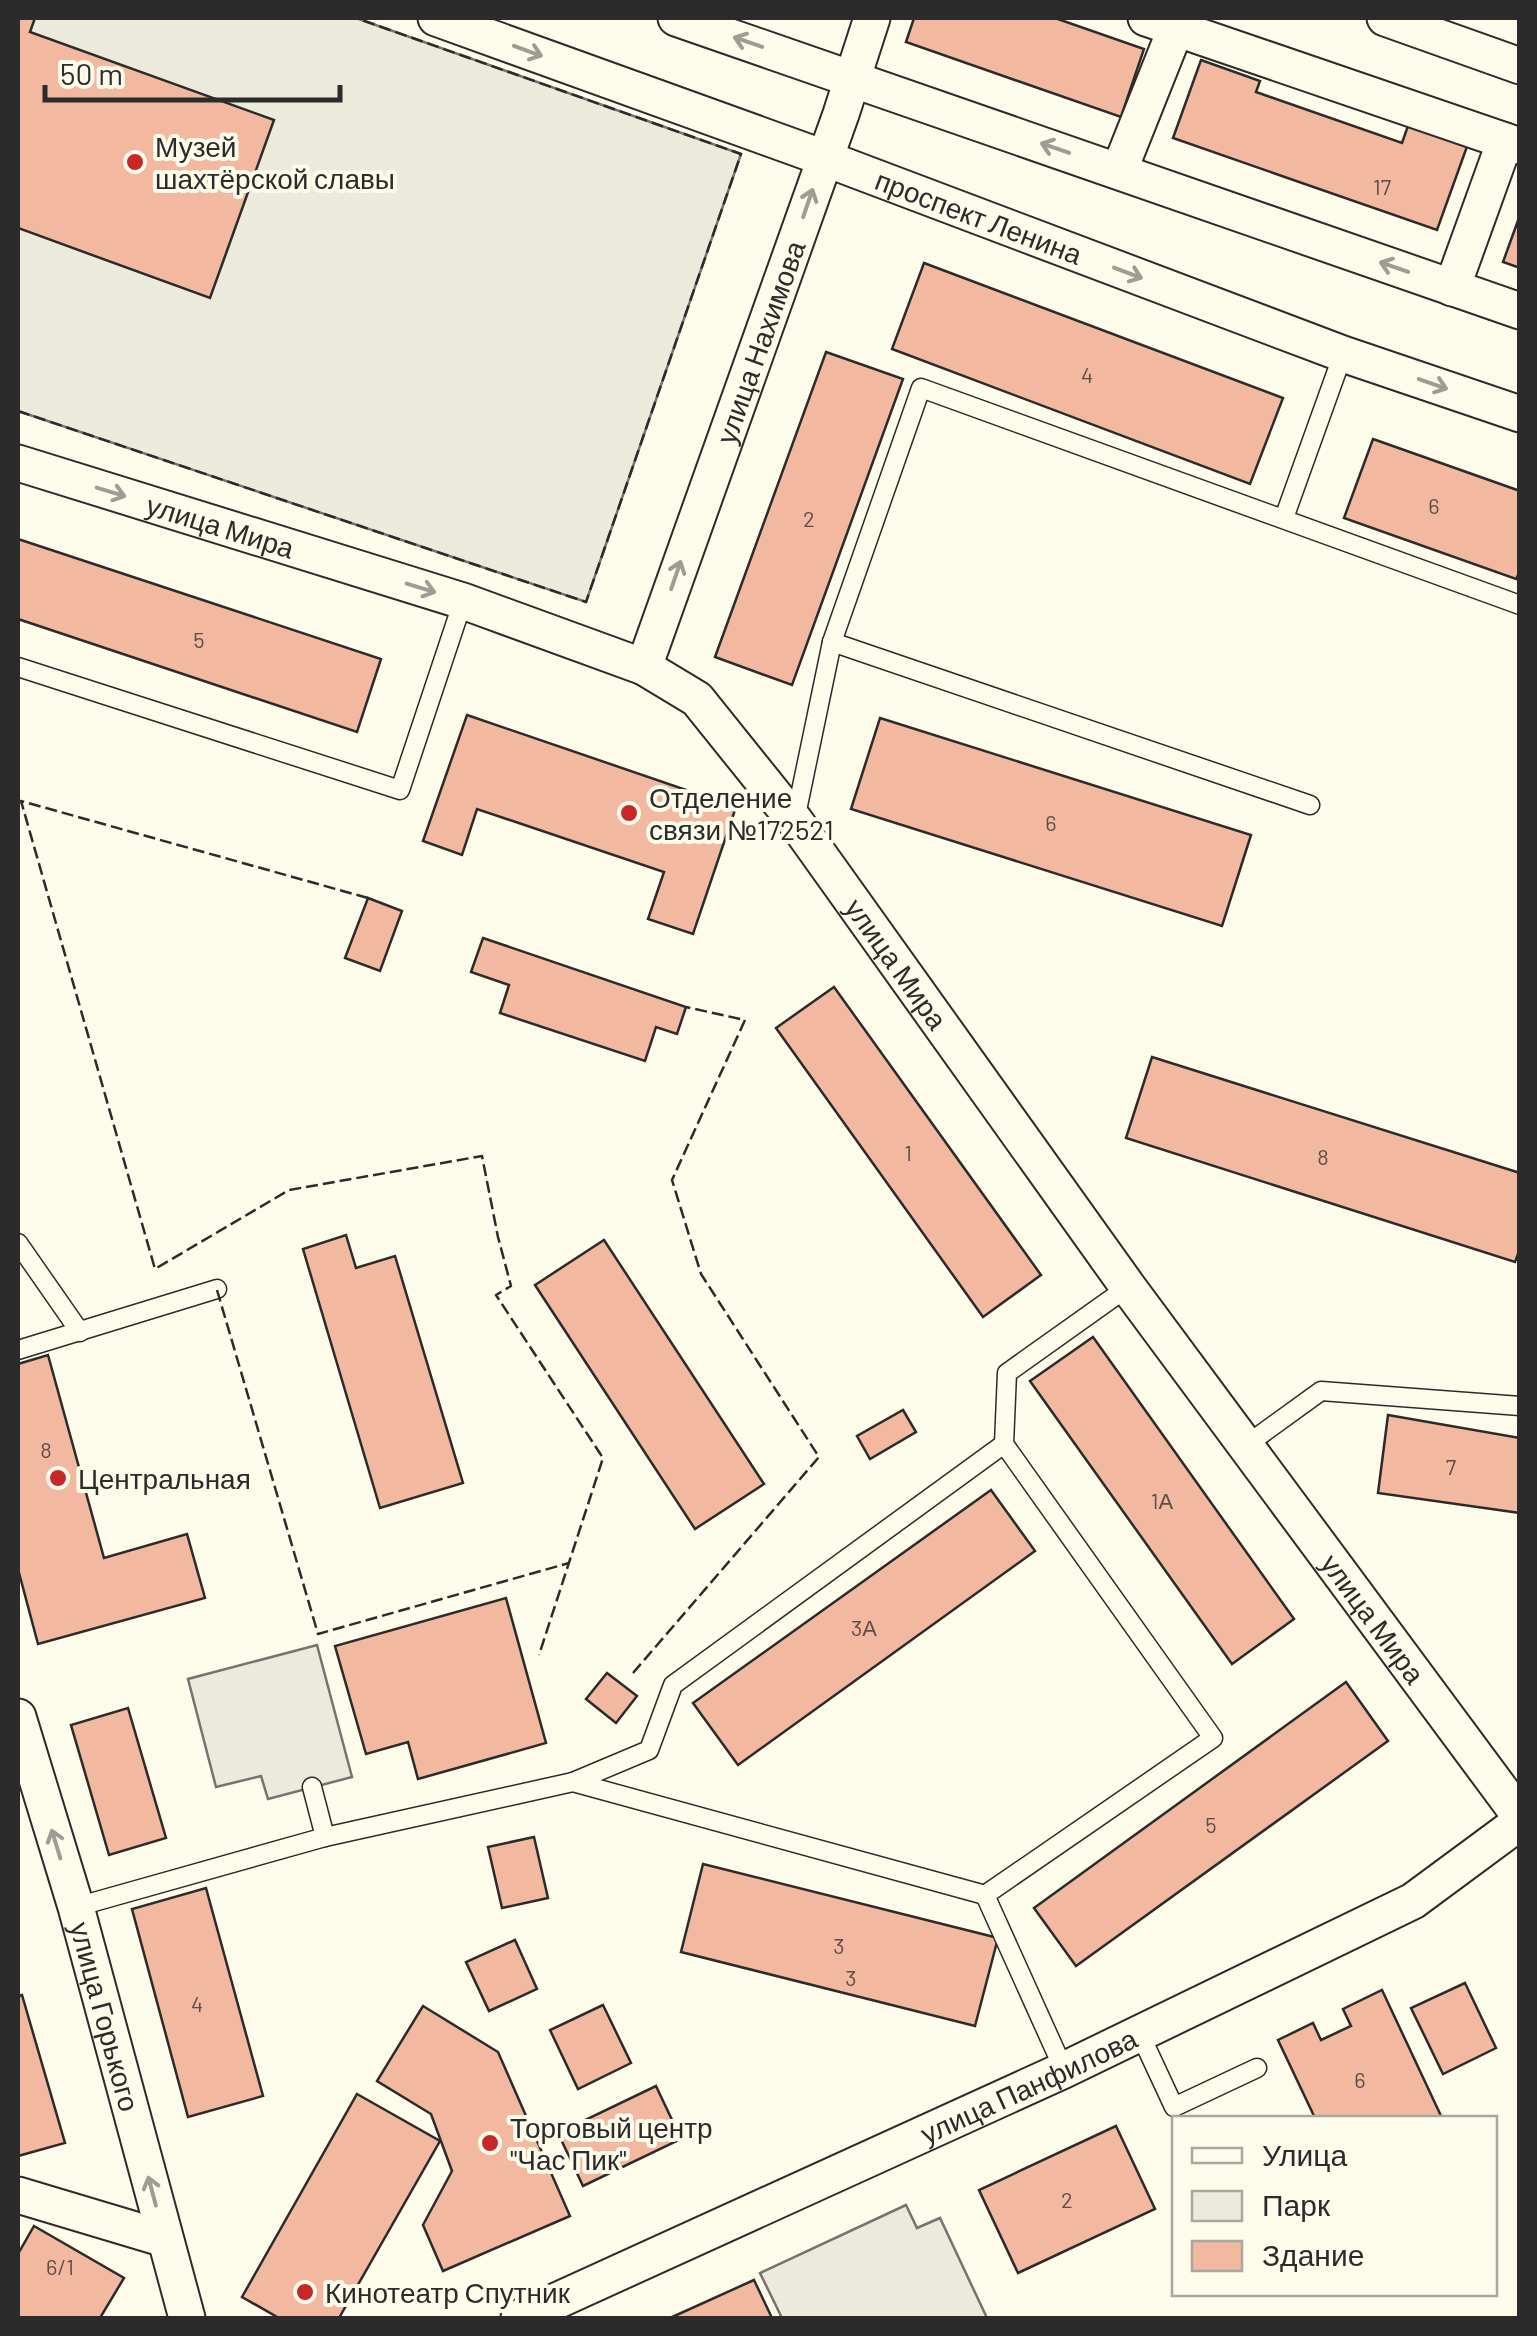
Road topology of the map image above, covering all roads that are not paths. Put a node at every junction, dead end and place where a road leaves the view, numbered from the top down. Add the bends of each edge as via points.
1 (436, 18) edge
2 (676, 18) edge
3 (872, 18) edge
4 (1385, 18) edge
5 (1167, 21) edge
6 (1520, 66) edge
7 (852, 77) junction
8 (1512, 144) edge
9 (824, 158) junction
10 (1119, 171) junction
11 (1452, 288) junction
12 (1520, 311) edge
13 (1343, 354) junction
14 (1520, 414) edge
15 (18, 464) edge
16 (1284, 518) junction
17 (463, 600) junction
18 (1520, 605) edge
19 (832, 642) junction
20 (18, 666) edge
21 (644, 667) junction
22 (1310, 805) dead end
23 (795, 821) junction
24 (18, 1243) edge
25 (1128, 1288) junction
26 (217, 1289) dead end
27 (80, 1332) junction
28 (18, 1350) edge
29 (1520, 1406) edge
30 (1004, 1444) junction
31 (1245, 1446) junction
32 (18, 1717) edge
33 (573, 1782) junction
34 (312, 1787) dead end
35 (1520, 1819) edge
36 (325, 1837) junction
37 (985, 1895) junction
38 (76, 1907) junction
39 (1140, 2034) junction
40 (1258, 2068) dead end
41 (1064, 2070) junction
42 (18, 2195) edge
43 (166, 2239) junction
44 (187, 2318) edge
45 (519, 2318) edge

1 -> 9 street, проспект Ленина
7 -> 2 street
3 - 7 street, улица Нахимова
4 - 6 street
5 - 8 street
5 - 10 street
7 - 9 street, улица Нахимова
10 -> 7 street
8 - 11 street
9 -> 13 street, проспект Ленина
21 -> 9 street, улица Нахимова
11 -> 10 street
11 - 12 street
13 -> 14 street, проспект Ленина
13 - 16 lane
15 -> 17 street, улица Мира
16 - 18 lane
16 - 19 lane via 922,388
17 - 20 lane via 400,790
17 - 21 street, улица Мира
19 - 22 lane
19 - 23 lane
21 - 23 street, улица Мира via 697,699
23 - 25 street, улица Мира
24 - 27 lane
25 - 30 lane via 1007,1373
25 - 31 street, улица Мира
26 - 27 lane
27 - 28 lane
29 - 31 lane via 1321,1392
30 - 33 lane via 673,1686 649,1750
30 - 37 lane via 1213,1738
31 - 35 street, улица Мира
38 -> 32 street, улица Горького
33 - 36 lane
33 - 37 lane
34 - 36 lane
35 - 39 street, улица Панфилова via 1413,1901
36 - 38 lane
37 - 41 lane
43 -> 38 street, улица Горького
39 - 40 lane via 1174,2107
39 - 41 street, улица Панфилова
41 - 45 street, улица Панфилова
42 - 43 street
43 - 44 street, улица Горького

